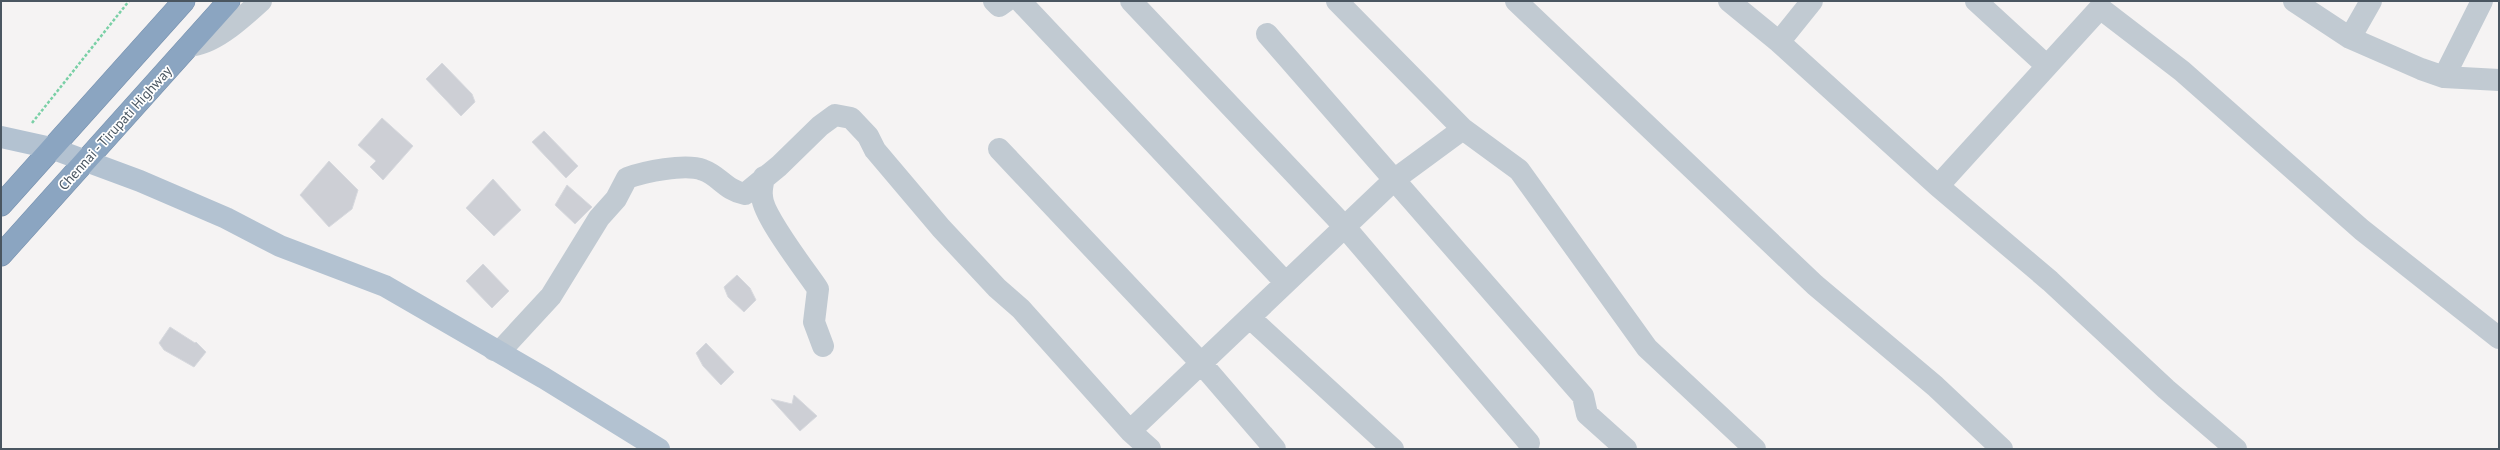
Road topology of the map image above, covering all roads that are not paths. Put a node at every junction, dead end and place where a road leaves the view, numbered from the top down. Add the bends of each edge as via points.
1 (184, 1) edge
2 (229, 1) edge
3 (261, 1) edge
4 (994, 1) edge
5 (1006, 1) edge
6 (1020, 1) edge
7 (1131, 1) edge
8 (1337, 1) edge
9 (1516, 1) edge
10 (1729, 1) edge
11 (1812, 1) edge
12 (1976, 1) edge
13 (2294, 1) edge
14 (2371, 1) edge
15 (2482, 1) edge
16 (2103, 4) edge
17 (1267, 34) dead end
18 (2350, 38) junction
19 (1779, 42) junction
20 (189, 46) junction
21 (2047, 66) junction
22 (2444, 77) junction
23 (2498, 77) edge
24 (1463, 129) junction
25 (10, 139) edge
26 (52, 148) junction
27 (1000, 149) dead end
28 (85, 160) junction
29 (764, 177) junction
30 (1395, 179) junction
31 (1938, 186) junction
32 (1, 205) edge
33 (1344, 226) junction
34 (1, 255) edge
35 (1285, 282) junction
36 (1250, 318) junction
37 (2499, 338) edge
38 (823, 346) dead end
39 (494, 350) junction
40 (1201, 363) junction
41 (1130, 431) junction
42 (1529, 443) dead end
43 (659, 449) edge
44 (1150, 449) edge
45 (1274, 449) edge
46 (1393, 449) edge
47 (1626, 449) edge
48 (1755, 449) edge
49 (2002, 449) edge
50 (2236, 449) edge

1 - 26 highway
2 - 20 highway, Chennai - Tirupati Highway
3 - 20 street via 222,32 200,45
4 - 5 street via 999,6
6 - 35 street
7 - 33 street
8 - 24 street
9 - 49 street via 1815,285 1935,386
10 - 19 street
11 - 19 street
12 - 21 street
13 - 18 street
14 - 18 street
15 - 22 street
16 - 21 street
16 - 37 street via 2362,230
17 - 30 street
18 - 22 street
19 - 31 street
20 - 28 highway, Chennai - Tirupati Highway
21 - 31 street
22 - 23 street
24 - 30 street
24 - 48 street via 1519,170 1647,348
25 - 26 main road
26 - 28 main road
26 - 32 highway
27 - 40 street
28 - 34 highway, Chennai - Tirupati Highway
28 - 39 main road via 226,218 280,246 384,286
29 - 38 street via 761,197 782,236 818,289 814,322
29 - 39 street via 745,194 724,186 702,170 688,168 641,173 627,178 616,199 599,218 551,296 503,348
29 - 41 street via 835,115 851,118 941,228 997,288 1021,309
30 - 33 street
30 - 47 street via 1583,396 1587,414
31 - 50 street via 2050,281
33 - 35 street
33 - 42 street
35 - 36 street
36 - 40 street
36 - 46 street
39 - 43 main road
40 - 41 street
40 - 45 street
41 - 44 street

